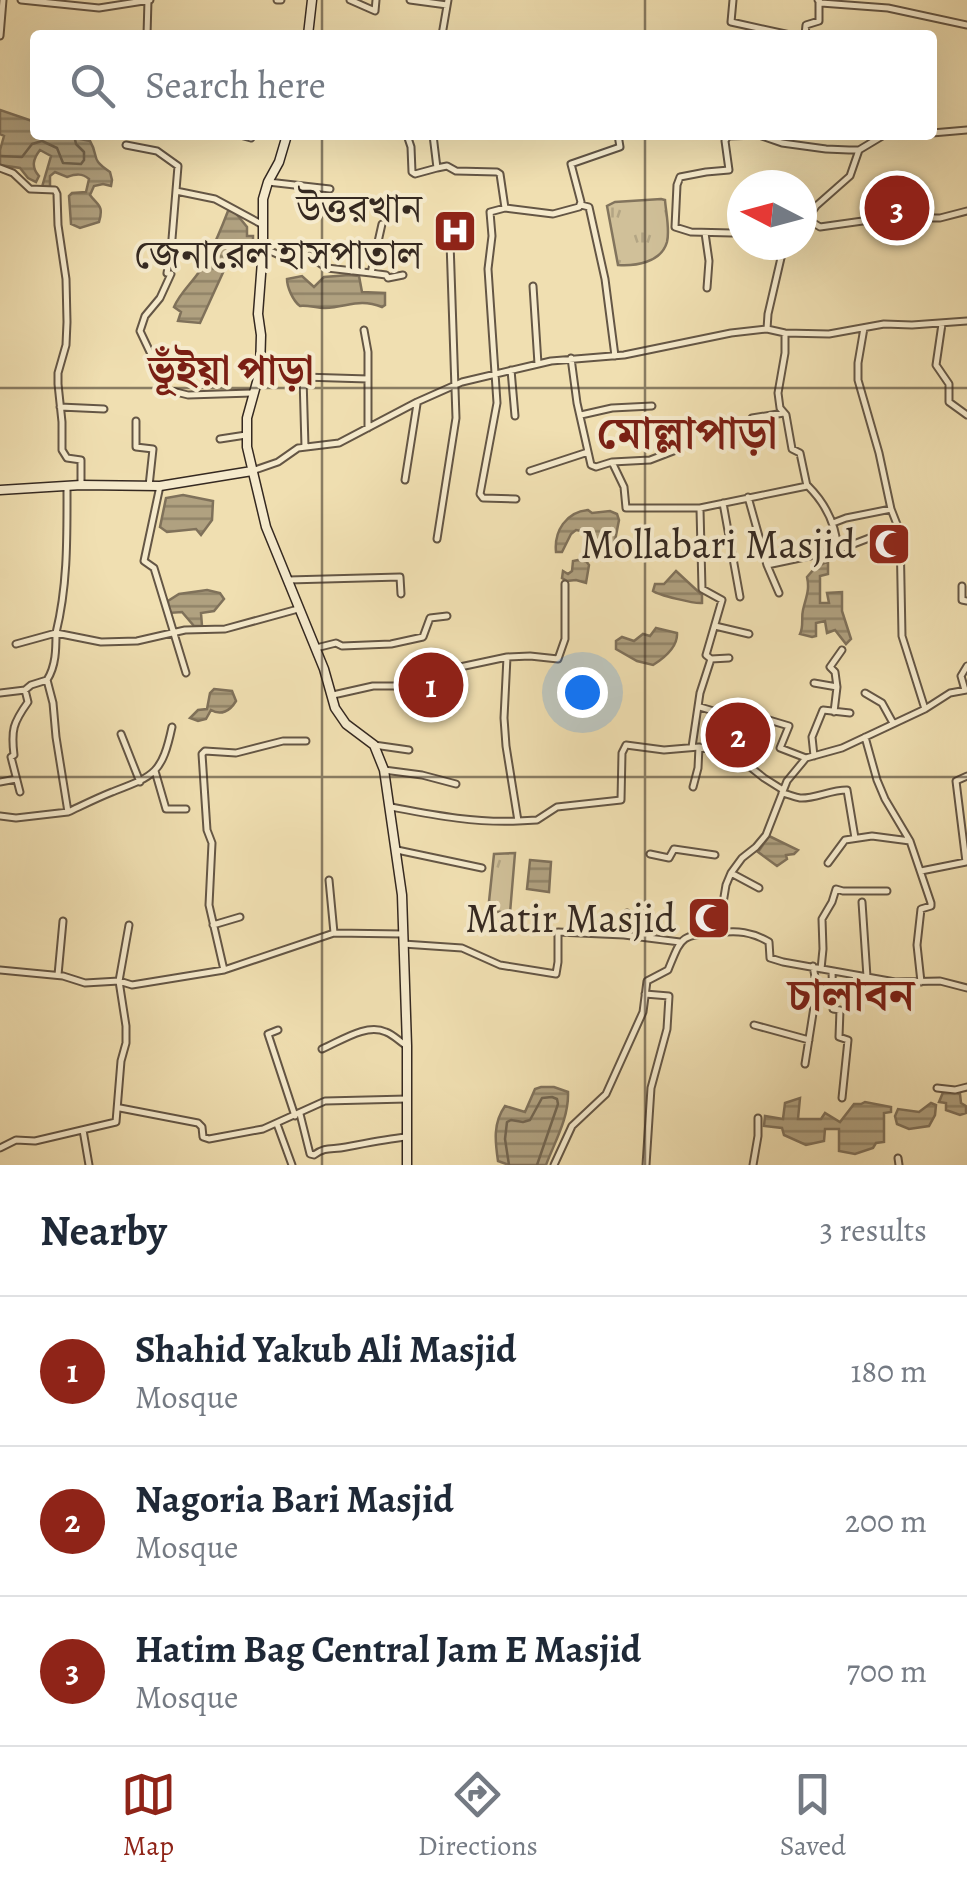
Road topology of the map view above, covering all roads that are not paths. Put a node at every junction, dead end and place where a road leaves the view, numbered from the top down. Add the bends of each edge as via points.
1 (3, 0) edge
2 (21, 0) edge
3 (149, 0) edge
4 (312, 0) edge
5 (350, 0) edge
6 (376, 0) edge
7 (410, 0) edge
8 (733, 0) edge
9 (818, 1) edge
10 (448, 3) edge
11 (967, 24) edge
12 (147, 30) edge
13 (309, 30) edge
14 (443, 30) edge
15 (767, 30) edge
16 (806, 30) edge
17 (0, 36) edge
18 (967, 130) edge
19 (937, 133) edge
20 (286, 140) edge
21 (409, 140) edge
22 (433, 140) edge
23 (619, 140) edge
24 (725, 140) edge
25 (773, 140) edge
26 (804, 140) edge
27 (876, 140) edge
28 (126, 144) dead end
29 (803, 145) junction
30 (859, 150) junction
31 (0, 168) edge
32 (436, 168) junction
33 (268, 182) junction
34 (330, 190) dead end
35 (176, 191) junction
36 (581, 205) junction
37 (817, 205) edge
38 (506, 208) junction
39 (967, 211) edge
40 (263, 224) junction
41 (382, 224) dead end
42 (817, 226) edge
43 (705, 233) junction
44 (727, 233) edge
45 (450, 242) dead end
46 (263, 248) junction
47 (781, 260) edge
48 (371, 273) junction
49 (403, 275) dead end
50 (533, 286) dead end
51 (708, 288) dead end
52 (967, 320) edge
53 (942, 324) junction
54 (864, 328) junction
55 (767, 329) junction
56 (364, 330) dead end
57 (785, 333) junction
58 (615, 356) junction
59 (571, 358) junction
60 (538, 364) junction
61 (511, 370) junction
62 (495, 374) junction
63 (368, 380) junction
64 (456, 384) junction
65 (252, 394) junction
66 (418, 402) junction
67 (652, 406) dead end
68 (60, 407) junction
69 (104, 409) dead end
70 (784, 413) junction
71 (581, 415) junction
72 (515, 416) dead end
73 (967, 416) edge
74 (752, 418) dead end
75 (136, 421) dead end
76 (368, 428) junction
77 (246, 435) junction
78 (220, 439) dead end
79 (305, 447) junction
80 (676, 450) dead end
81 (588, 452) junction
82 (612, 462) junction
83 (252, 471) junction
84 (530, 471) dead end
85 (405, 480) dead end
86 (67, 486) junction
87 (81, 486) junction
88 (149, 486) junction
89 (160, 486) junction
90 (808, 486) junction
91 (0, 490) edge
92 (748, 497) junction
93 (516, 498) dead end
94 (723, 503) junction
95 (700, 508) junction
96 (891, 508) junction
97 (833, 524) junction
98 (900, 532) junction
99 (438, 538) dead end
100 (838, 550) junction
101 (767, 565) junction
102 (288, 580) junction
103 (565, 584) dead end
104 (962, 586) dead end
105 (778, 593) dead end
106 (401, 594) dead end
107 (740, 598) dead end
108 (967, 600) edge
109 (298, 609) junction
110 (446, 616) dead end
111 (715, 626) junction
112 (56, 633) junction
113 (172, 633) junction
114 (749, 634) dead end
115 (16, 644) dead end
116 (314, 648) junction
117 (842, 650) dead end
118 (508, 657) junction
119 (729, 658) dead end
120 (711, 659) junction
121 (967, 666) edge
122 (186, 673) dead end
123 (48, 680) junction
124 (814, 683) dead end
125 (837, 687) junction
126 (25, 690) junction
127 (966, 690) edge
128 (0, 692) edge
129 (865, 693) dead end
130 (333, 696) junction
131 (699, 706) junction
132 (926, 709) junction
133 (834, 712) junction
134 (850, 714) dead end
135 (893, 722) junction
136 (172, 726) dead end
137 (120, 734) dead end
138 (865, 737) junction
139 (306, 742) dead end
140 (374, 745) junction
141 (695, 747) junction
142 (409, 750) dead end
143 (810, 757) junction
144 (155, 770) junction
145 (384, 770) junction
146 (967, 776) edge
147 (16, 779) junction
148 (0, 782) edge
149 (140, 782) junction
150 (456, 784) dead end
151 (694, 787) dead end
152 (782, 791) junction
153 (20, 792) dead end
154 (391, 807) junction
155 (186, 809) dead end
156 (68, 812) junction
157 (0, 816) edge
158 (518, 821) junction
159 (855, 838) junction
160 (910, 841) junction
161 (396, 850) junction
162 (650, 854) dead end
163 (715, 855) dead end
164 (828, 863) dead end
165 (956, 864) junction
166 (967, 865) edge
167 (482, 868) dead end
168 (921, 872) junction
169 (731, 874) junction
170 (329, 880) dead end
171 (759, 888) dead end
172 (887, 891) dead end
173 (862, 902) dead end
174 (627, 913) dead end
175 (240, 916) dead end
176 (62, 921) dead end
177 (129, 925) dead end
178 (213, 925) junction
179 (334, 933) junction
180 (718, 933) junction
181 (403, 934) junction
182 (624, 936) junction
183 (680, 942) junction
184 (403, 944) junction
185 (817, 968) junction
186 (0, 970) edge
187 (224, 970) junction
188 (832, 971) junction
189 (58, 975) junction
190 (867, 978) junction
191 (120, 981) junction
192 (921, 982) junction
193 (967, 988) edge
194 (646, 994) junction
195 (754, 1025) dead end
196 (278, 1030) dead end
197 (809, 1040) junction
198 (407, 1046) junction
199 (322, 1049) dead end
200 (805, 1064) dead end
201 (967, 1087) edge
202 (937, 1088) dead end
203 (842, 1098) dead end
204 (407, 1099) junction
205 (118, 1107) junction
206 (298, 1115) junction
207 (758, 1118) dead end
208 (277, 1124) junction
209 (83, 1130) junction
210 (406, 1136) junction
211 (0, 1148) edge
212 (89, 1165) edge
213 (292, 1165) edge
214 (407, 1165) edge
215 (554, 1165) edge
216 (646, 1165) edge
217 (753, 1165) edge

1 - 17 street
2 - 3 street via 99,8
3 - 12 street
4 - 13 main road
5 - 6 street via 376,12
7 - 10 street
8 - 15 street via 731,22
9 - 11 street
9 - 16 street via 819,20
10 - 14 street
18 - 19 street
20 - 33 main road
21 - 32 street via 413,173
22 - 32 street
23 - 36 street via 620,147 571,164
24 - 43 street via 728,170 680,177 677,185 675,227
25 - 29 street
26 - 29 street
27 - 30 street
28 - 35 street via 157,151 178,166
29 - 30 street
30 - 37 street via 850,176
31 - 68 street via 30,189 58,194 67,322
32 - 38 street via 498,172
33 - 34 street
33 - 40 main road
35 - 40 street via 215,199
35 - 65 street via 166,273 171,274 141,324 142,338 168,390
36 - 38 street via 553,214
36 - 58 street via 589,207
38 - 62 street via 489,216
39 - 42 street
40 - 46 main road
41 - 48 street
43 - 44 street
43 - 51 street
45 - 64 street
46 - 48 street via 291,260 306,254 327,268
46 - 65 main road via 260,371
47 - 55 street
48 - 49 street
50 - 60 street
52 - 53 street
53 - 54 street
53 - 73 street via 936,365 949,384 949,402
54 - 57 street
54 - 96 street via 860,395
55 - 57 street
55 - 58 street
56 - 63 street
57 - 70 street via 778,393
58 - 59 street
59 - 60 street
59 - 71 street
60 - 61 street
61 - 62 street
61 - 72 street
62 - 64 street
62 - 93 street via 497,403 480,494
63 - 76 street
63 - 79 street via 303,377
64 - 66 street
64 - 99 street
65 - 77 main road
66 - 76 street
66 - 85 street
67 - 71 street
68 - 69 street
68 - 87 street via 62,450 66,458 80,460
70 - 74 street
70 - 90 street
71 - 81 street
75 - 88 street via 136,447 153,449
76 - 79 street via 339,443
77 - 78 street
77 - 83 main road
79 - 83 street
80 - 82 street via 650,460
81 - 82 street via 593,467
81 - 84 street
82 - 95 street via 626,508
83 - 89 main road
83 - 102 main road
86 - 87 main road
86 - 91 main road
86 - 112 street via 67,564
87 - 88 main road
88 - 89 main road
89 - 113 street via 144,561 154,568
90 - 92 street
90 - 97 street
92 - 94 street
92 - 101 street
94 - 95 street
94 - 107 street
95 - 111 street via 702,589 722,600
96 - 97 street
96 - 98 street
97 - 100 street
98 - 100 street
98 - 132 street via 902,636
100 - 101 street
101 - 105 street
102 - 106 street via 400,577
102 - 109 main road
103 - 118 street via 566,639 558,658
104 - 108 street
109 - 113 street via 225,629
109 - 116 main road
110 - 116 street via 430,618 422,638 406,642
111 - 114 street
111 - 120 street via 706,655
112 - 113 street via 118,642
112 - 115 street
112 - 123 street
113 - 122 street
116 - 130 main road
117 - 125 street via 830,666
118 - 130 street via 410,686
118 - 158 street via 504,718
119 - 120 street
120 - 131 street
121 - 127 street
123 - 126 street
123 - 156 street
124 - 125 street
125 - 133 street
126 - 128 street
126 - 147 street via 28,702 12,729
127 - 132 street
129 - 135 street via 882,703
130 - 140 main road via 346,724
131 - 141 street
131 - 143 street via 789,726 780,748
132 - 135 street
133 - 134 street
133 - 143 street via 823,710
135 - 138 street
136 - 144 street
137 - 149 street
138 - 143 street
138 - 160 street via 885,799
139 - 178 street via 202,754
140 - 142 street
140 - 145 main road
141 - 151 street
141 - 152 street via 734,754
141 - 158 street via 626,746 621,800 557,807 537,820
143 - 152 street
144 - 149 street
144 - 155 street via 166,809
145 - 150 street
145 - 154 main road
146 - 165 street via 956,782 966,860
147 - 148 street
147 - 153 street
149 - 156 street
152 - 159 street via 802,798 846,790
152 - 169 street via 766,835
154 - 158 street via 459,820
154 - 161 main road
156 - 157 street
159 - 160 street
159 - 164 street via 845,840
160 - 168 street
161 - 167 street
161 - 181 main road
162 - 163 street via 669,858 674,849
165 - 166 street
165 - 168 street
168 - 192 street via 931,906 920,909
169 - 171 street
169 - 180 street
170 - 179 street
172 - 185 street via 836,888 822,919
173 - 190 street
174 - 182 street
175 - 178 street
176 - 189 street
177 - 191 street
178 - 187 street
179 - 181 street
179 - 187 street
180 - 183 street
180 - 185 street via 737,930 763,938 770,958
181 - 184 main road
182 - 183 street
182 - 184 street via 558,932 556,974 500,965 462,948
183 - 194 street via 668,970 647,980
184 - 198 main road
185 - 188 street
185 - 197 street
186 - 189 street
187 - 191 street
188 - 190 street
188 - 203 street via 839,1037 848,1040
189 - 191 street via 85,983
190 - 192 street
191 - 205 street via 126,1043
192 - 193 street
194 - 215 street via 606,1094 572,1126
194 - 216 street via 669,996 651,1088
195 - 197 street
196 - 206 street via 268,1034
197 - 200 street
198 - 199 street via 382,1030 364,1030
198 - 204 main road
201 - 202 street
204 - 206 street via 325,1101
204 - 210 main road
205 - 208 street via 198,1123 209,1139
205 - 209 street via 114,1124
206 - 208 street
206 - 210 street via 314,1155 328,1147
207 - 217 street
208 - 213 street
209 - 211 street
209 - 212 street
210 - 214 main road

